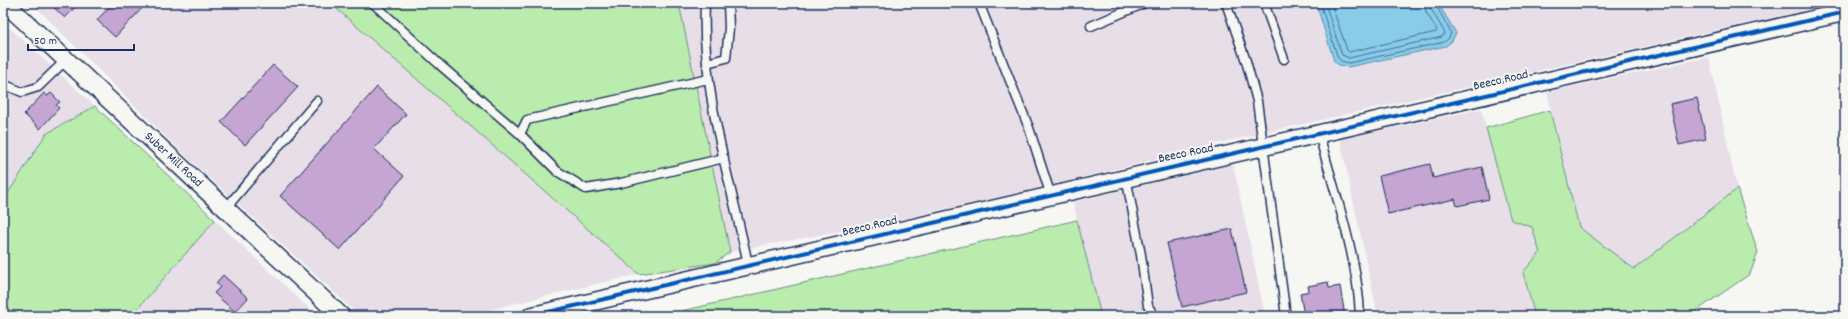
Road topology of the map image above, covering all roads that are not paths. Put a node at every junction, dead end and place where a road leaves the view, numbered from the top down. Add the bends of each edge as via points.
1 (373, 3) edge
2 (705, 3) edge
3 (728, 3) edge
4 (979, 3) edge
5 (1145, 3) edge
6 (1226, 3) edge
7 (1264, 3) edge
8 (11, 5) edge
9 (1845, 12) edge
10 (1091, 26) dead end
11 (67, 59) junction
12 (1284, 59) dead end
13 (707, 64) junction
14 (708, 79) junction
15 (3, 84) edge
16 (317, 101) dead end
17 (520, 134) junction
18 (1319, 134) junction
19 (1264, 147) junction
20 (724, 158) junction
21 (1126, 177) junction
22 (1051, 196) junction
23 (226, 208) junction
24 (748, 264) junction
25 (341, 316) edge
26 (531, 316) edge
27 (1154, 316) edge
28 (1286, 316) edge
29 (1360, 316) edge

1 - 17 lane
2 - 13 lane
3 - 13 lane via 726,58
4 - 22 lane via 1029,128
5 - 10 lane
6 - 19 lane via 1246,61
7 - 12 lane
8 - 11 street, Suber Mill Road
9 - 18 street, Beeco Road
11 - 15 lane via 38,87 22,92
11 - 23 street, Suber Mill Road
13 - 14 lane
14 - 17 lane via 526,120
14 - 20 lane
16 - 23 lane
17 - 20 lane via 557,171 586,189 621,184
18 - 19 street, Beeco Road
18 - 29 lane via 1352,259
19 - 21 street, Beeco Road
19 - 28 lane
20 - 24 lane
21 - 22 street, Beeco Road
21 - 27 lane via 1148,306
22 - 24 street, Beeco Road
23 - 25 street, Suber Mill Road
24 - 26 street, Beeco Road

